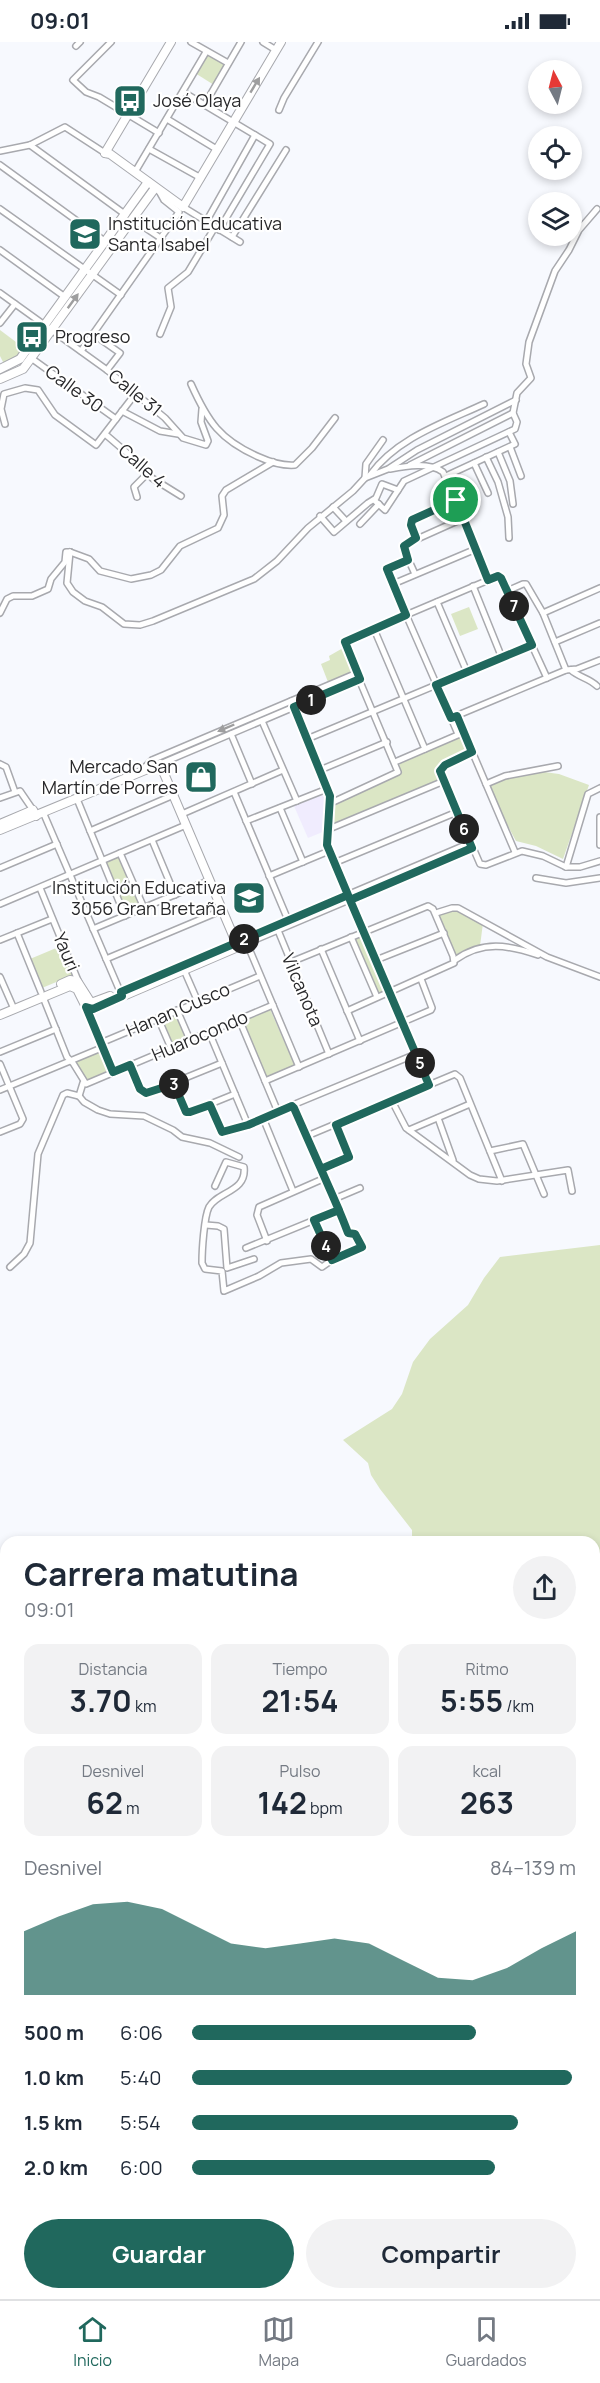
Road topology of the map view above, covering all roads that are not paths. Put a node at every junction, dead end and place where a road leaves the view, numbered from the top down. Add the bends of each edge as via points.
1 (111, 42) edge
2 (171, 42) edge
3 (191, 42) edge
4 (242, 42) edge
5 (262, 42) edge
6 (281, 42) edge
7 (318, 42) edge
8 (276, 50) junction
9 (206, 52) junction
10 (228, 63) junction
11 (183, 92) junction
12 (205, 104) junction
13 (279, 110) dead end
14 (127, 116) junction
15 (167, 119) junction
16 (234, 122) junction
17 (159, 133) junction
18 (255, 135) junction
19 (30, 145) junction
20 (149, 148) junction
21 (218, 150) junction
22 (286, 150) dead end
23 (0, 151) edge
24 (105, 153) junction
25 (0, 165) edge
26 (135, 172) junction
27 (201, 178) junction
28 (152, 186) junction
29 (0, 209) edge
30 (597, 209) dead end
31 (181, 210) junction
32 (129, 217) junction
33 (206, 222) junction
34 (217, 228) junction
35 (232, 237) junction
36 (162, 239) junction
37 (106, 242) junction
38 (240, 242) dead end
39 (0, 250) edge
40 (88, 272) junction
41 (0, 293) edge
42 (121, 295) junction
43 (65, 297) junction
44 (15, 304) junction
45 (0, 323) edge
46 (48, 327) junction
47 (93, 334) junction
48 (160, 334) dead end
49 (81, 351) junction
50 (32, 358) junction
51 (0, 369) edge
52 (107, 370) junction
53 (0, 379) edge
54 (190, 384) dead end
55 (136, 393) junction
56 (516, 400) junction
57 (484, 404) dead end
58 (202, 409) junction
59 (122, 411) junction
60 (513, 413) junction
61 (335, 418) dead end
62 (116, 419) junction
63 (5, 424) dead end
64 (509, 432) junction
65 (105, 434) junction
66 (178, 434) junction
67 (383, 440) dead end
68 (510, 447) junction
69 (498, 452) junction
70 (486, 457) junction
71 (273, 462) junction
72 (474, 463) junction
73 (409, 466) junction
74 (434, 468) junction
75 (388, 469) junction
76 (147, 474) junction
77 (446, 476) junction
78 (521, 476) dead end
79 (368, 477) junction
80 (398, 490) junction
81 (488, 494) dead end
82 (181, 496) dead end
83 (137, 497) dead end
84 (456, 500) junction
85 (377, 502) junction
86 (513, 504) dead end
87 (333, 507) junction
88 (320, 516) junction
89 (464, 518) junction
90 (346, 521) junction
91 (360, 524) dead end
92 (416, 538) junction
93 (509, 538) dead end
94 (476, 549) junction
95 (70, 552) junction
96 (408, 560) junction
97 (415, 574) junction
98 (488, 580) junction
99 (393, 584) junction
100 (525, 584) junction
101 (473, 586) junction
102 (600, 588) edge
103 (507, 591) junction
104 (437, 602) junction
105 (0, 613) edge
106 (543, 613) junction
107 (406, 615) junction
108 (600, 623) edge
109 (374, 628) junction
110 (555, 642) junction
111 (532, 645) junction
112 (558, 652) junction
113 (502, 657) junction
114 (600, 660) edge
115 (568, 670) junction
116 (467, 672) junction
117 (358, 676) junction
118 (547, 678) junction
119 (436, 685) junction
120 (597, 686) dead end
121 (404, 699) junction
122 (292, 704) junction
123 (374, 711) junction
124 (454, 717) junction
125 (262, 721) junction
126 (460, 733) junction
127 (231, 734) junction
128 (307, 739) junction
129 (387, 742) junction
130 (425, 749) junction
131 (472, 752) junction
132 (395, 762) junction
133 (0, 764) edge
134 (158, 765) junction
135 (558, 766) dead end
136 (284, 770) junction
137 (320, 770) junction
138 (141, 772) junction
139 (8, 774) junction
140 (0, 777) edge
141 (444, 781) junction
142 (252, 783) junction
143 (486, 784) junction
144 (327, 789) junction
145 (15, 792) junction
146 (234, 792) junction
147 (598, 792) edge
148 (169, 797) junction
149 (0, 798) edge
150 (77, 799) junction
151 (297, 801) junction
152 (331, 802) junction
153 (280, 808) junction
154 (457, 812) junction
155 (37, 813) junction
156 (182, 814) junction
157 (600, 817) edge
158 (246, 821) junction
159 (0, 824) edge
160 (184, 826) junction
161 (329, 829) junction
162 (0, 831) edge
163 (90, 831) junction
164 (152, 840) junction
165 (600, 842) edge
166 (57, 844) junction
167 (471, 845) junction
168 (329, 851) junction
169 (515, 852) junction
170 (120, 853) junction
171 (102, 861) junction
172 (600, 861) edge
173 (303, 862) junction
174 (334, 863) junction
175 (566, 867) junction
176 (0, 868) edge
177 (70, 874) junction
178 (269, 876) junction
179 (536, 878) dead end
180 (600, 878) edge
181 (207, 881) junction
182 (39, 888) junction
183 (175, 895) junction
184 (349, 897) junction
185 (0, 904) edge
186 (144, 908) junction
187 (218, 912) junction
188 (436, 913) junction
189 (125, 916) junction
190 (52, 919) junction
191 (288, 920) junction
192 (277, 928) junction
193 (93, 929) junction
194 (364, 931) junction
195 (17, 933) junction
196 (444, 933) junction
197 (507, 934) junction
198 (351, 937) junction
199 (0, 940) edge
200 (523, 942) junction
201 (237, 945) junction
202 (506, 947) junction
203 (321, 949) junction
204 (522, 950) junction
205 (547, 957) junction
206 (106, 959) junction
207 (376, 960) junction
208 (455, 960) junction
209 (291, 962) junction
210 (184, 970) junction
211 (260, 976) junction
212 (0, 977) edge
213 (600, 977) edge
214 (421, 979) junction
215 (80, 983) junction
216 (390, 992) junction
217 (42, 994) junction
218 (121, 994) junction
219 (377, 997) junction
220 (198, 1002) junction
221 (273, 1005) junction
222 (13, 1007) junction
223 (86, 1007) junction
224 (0, 1010) edge
225 (177, 1011) junction
226 (347, 1011) junction
227 (0, 1015) edge
228 (158, 1018) junction
229 (239, 1019) junction
230 (403, 1023) junction
231 (56, 1029) junction
232 (209, 1032) junction
233 (190, 1040) junction
234 (360, 1041) junction
235 (101, 1045) junction
236 (171, 1048) junction
237 (0, 1053) edge
238 (329, 1054) junction
239 (416, 1054) junction
240 (70, 1060) junction
241 (222, 1063) junction
242 (0, 1064) edge
243 (130, 1065) junction
244 (298, 1067) junction
245 (113, 1072) junction
246 (265, 1081) junction
247 (83, 1083) junction
248 (174, 1084) junction
249 (429, 1085) junction
250 (10, 1086) junction
251 (0, 1090) edge
252 (235, 1094) junction
253 (79, 1096) junction
254 (392, 1101) junction
255 (470, 1104) junction
256 (210, 1105) junction
257 (292, 1106) junction
258 (278, 1112) junction
259 (263, 1118) junction
260 (438, 1118) junction
261 (248, 1125) junction
262 (336, 1125) junction
263 (409, 1130) junction
264 (0, 1132) edge
265 (307, 1136) junction
266 (490, 1151) junction
267 (238, 1157) dead end
268 (454, 1161) junction
269 (321, 1169) junction
270 (534, 1174) junction
271 (325, 1178) junction
272 (502, 1181) junction
273 (215, 1186) dead end
274 (360, 1188) dead end
275 (293, 1191) junction
276 (573, 1191) dead end
277 (544, 1194) dead end
278 (334, 1199) junction
279 (339, 1210) junction
280 (314, 1220) junction
281 (206, 1225) junction
282 (267, 1241) junction
283 (246, 1248) dead end
284 (254, 1259) dead end
285 (332, 1260) junction
286 (10, 1267) dead end

1 - 14 street via 73,80
2 - 14 street
3 - 9 street
4 - 10 street
5 - 8 street
6 - 8 street
7 - 13 street
16 -> 8 street
9 - 10 street
9 - 11 street
10 - 12 street
11 - 12 street
11 - 15 street
12 - 16 street
14 - 17 street
14 - 24 street
15 - 17 street
15 - 21 street
16 - 18 street
16 - 21 street
17 - 20 street
18 - 33 street
18 - 34 street via 270,144
19 - 23 street
19 - 24 street via 65,127
19 - 32 street
20 - 26 street
20 - 27 street
21 - 27 street
22 - 35 street
24 - 26 street
24 - 28 street
25 - 37 street
26 - 28 street
27 - 31 street
28 - 31 street
28 - 32 street
29 - 40 street
30 - 56 street via 579,230 555,271 529,342 526,364 531,380 519,389
31 - 33 street
31 - 36 street
32 - 36 street
32 - 37 street
32 - 40 street
33 - 34 street
34 - 35 street
34 - 48 street via 188,272 168,288 171,307
35 - 38 street
36 - 42 street
37 - 40 street
39 - 43 street
40 - 42 street
40 - 43 street
46 -> 40 street
41 - 44 street, Calle 31
42 - 47 street
43 - 46 street
44 - 45 street
44 - 46 street, Calle 31
46 - 49 street, Calle 31
46 - 50 street
46 - 51 street via 15,363
47 - 49 street
47 - 52 street via 120,352
49 - 52 street, Calle 31
50 - 53 street
50 - 62 street, Calle 30
52 - 55 street, Calle 31
54 - 58 street
55 - 59 street
55 - 66 street, Calle 31
56 - 60 street
56 - 75 street
57 - 79 street via 408,441
58 - 66 street, Calle 30 via 207,445
58 - 71 street via 225,439
59 - 62 street
59 - 66 street, Calle 30 via 160,431
60 - 64 street via 517,427
60 - 73 street
61 - 71 street via 295,465
62 - 65 street
63 - 65 street via 1,409 4,394 25,388 38,390 55,415 96,445
64 - 68 street via 515,444
64 - 74 street
65 - 76 street, Calle 4
67 - 79 street via 366,464
68 - 69 street
68 - 78 street
69 - 70 street
69 - 86 street via 510,481
70 - 72 street
70 - 93 street via 508,517
71 - 95 street via 226,490 222,496 224,515 218,528 180,546 161,570 151,576 131,579 100,571 89,559
72 - 77 street
72 - 81 street
73 - 74 street
73 - 75 street
74 - 77 street
74 - 80 street via 404,480
75 - 79 street
76 - 82 street, Calle 4
76 - 83 street via 134,488
77 - 84 street
79 - 87 street
80 - 85 street via 385,510
80 - 85 street via 382,484
84 - 89 street
84 - 92 street via 412,520
85 - 90 street
85 - 91 street
87 - 88 street
87 - 90 street
88 - 90 street via 334,532
88 - 95 street via 260,576 140,625 120,622 73,592 67,583
89 - 92 street
89 - 94 street
92 - 96 street via 404,546
94 - 97 street
94 - 98 street
95 - 105 street via 66,552 65,562 51,579 48,590 32,597 13,596
96 - 97 street
96 - 99 street via 388,568
97 - 99 street
98 - 101 street
98 - 103 street via 498,576
99 - 107 street
100 - 103 street
100 - 106 street
100 - 112 street
101 - 104 street
101 - 113 street
102 - 106 street
103 - 111 street
104 - 107 street
104 - 116 street
106 - 110 street
107 - 109 street
107 - 119 street
108 - 110 street
109 - 117 street via 345,643
109 - 121 street
110 - 112 street
111 - 113 street
111 - 118 street
112 - 115 street
113 - 116 street
114 - 115 street
115 - 118 street
115 - 120 street
116 - 119 street
117 - 122 street
117 - 123 street
118 - 124 street
119 - 121 street
119 - 124 street
121 - 123 street
121 - 130 street
122 - 125 street
122 - 128 street
122 -> 138 street via 152,760
123 - 128 street
123 - 129 street
124 - 126 street
125 - 127 street
125 - 136 street
126 - 130 street
126 - 131 street
127 - 134 street
127 - 142 street
128 - 137 street
129 - 132 street
129 - 137 street
130 - 132 street
131 - 141 street via 442,766
131 - 143 street
132 - 152 street via 397,773
133 - 139 street
134 - 138 street
134 - 148 street
134 - 156 street
135 - 143 street
136 - 142 street
136 - 151 street
137 - 144 street
138 - 150 street
139 - 140 street
139 - 145 street
141 - 154 street
141 - 161 street
142 - 146 street
143 - 169 street
144 - 151 street
144 - 152 street
145 - 149 street
145 - 155 street via 22,792
146 - 156 street
146 - 158 street
147 - 175 street via 588,794
148 - 160 street
148 - 163 street
150 - 155 street
150 - 163 street
151 - 153 street
152 - 161 street
153 - 158 street
153 - 173 street
154 - 167 street
154 - 174 street
155 - 159 street
155 - 162 street
155 - 166 street
156 - 160 street
157 - 165 street
158 - 178 street
160 - 164 street
160 - 181 street
161 - 168 street
163 - 171 street
164 - 170 street
164 - 183 street
166 - 176 street
166 - 177 street
167 - 169 street via 482,865
167 - 184 street
168 - 173 street
168 - 174 street
169 - 175 street via 529,851
170 - 171 street
170 - 186 street
171 - 177 street
171 - 189 street
172 - 175 street
173 - 178 street
174 - 184 street
177 - 182 street
177 - 193 street
178 - 191 street
179 - 180 street via 566,883
181 - 183 street
181 - 187 street
181 - 201 street
182 - 185 street
182 - 190 street, Yauri
183 - 186 street
184 - 191 street
184 - 192 street
184 - 194 street
186 - 189 street
187 - 201 street
187 - 206 street
188 - 194 street via 431,907
188 - 196 street
188 - 197 street via 458,908
189 - 193 street
190 - 195 street
190 - 215 street, Yauri
191 - 192 street
192 - 201 street
192 - 209 street, Vilcanota
193 - 206 street
194 - 198 street
194 - 207 street
195 - 199 street
195 - 217 street
196 - 207 street
196 - 208 street
197 - 200 street
197 - 202 street
198 - 203 street
198 - 219 street
200 - 204 street
200 - 205 street
201 - 210 street
201 - 211 street via 248,946
201 - 218 street
202 - 204 street
202 - 208 street via 488,945
203 - 209 street
203 - 226 street
204 - 205 street
205 - 213 street
206 - 218 street
207 - 216 street
208 - 214 street
209 - 238 street, Vilcanota
210 - 218 street
210 - 220 street
211 - 220 street, Hanan Cusco
211 - 221 street
212 - 222 street
214 - 216 street
214 - 230 street via 432,1008
215 - 217 street via 70,980
215 - 218 street via 91,1003
216 - 219 street
216 - 230 street
217 - 222 street
217 - 223 street via 73,986
217 - 231 street
218 - 223 street via 93,1009
219 - 226 street
220 - 225 street, Hanan Cusco
221 - 229 street, Huarocondo
221 - 244 street
222 - 224 street
222 - 227 street
223 - 235 street
225 - 228 street, Hanan Cusco
225 - 233 street
226 - 234 street
228 - 235 street, Hanan Cusco
228 - 236 street
229 - 232 street, Huarocondo
229 - 246 street
230 - 234 street
230 - 239 street
231 - 237 street
231 - 240 street
232 - 233 street, Huarocondo
232 - 241 street
233 - 236 street, Huarocondo
234 - 238 street
235 - 240 street, Hanan Cusco
235 - 245 street
236 - 243 street, Huarocondo
238 - 244 street
239 - 249 street
239 - 257 street
240 - 247 street
240 - 250 street, Hanan Cusco
241 - 248 street
241 - 252 street
242 - 250 street
243 - 245 street, Huarocondo
243 - 248 street via 140,1089 148,1093
244 - 246 street
245 - 247 street, Huarocondo
246 - 258 street
247 - 253 street
248 - 256 street via 186,1112
249 - 254 street
249 - 255 street via 458,1075
250 - 251 street, Hanan Cusco
250 - 264 street via 22,1122
252 - 256 street
252 - 261 street
253 - 267 street via 98,1110 144,1116 182,1137 210,1143
253 - 286 street via 63,1095 40,1148 30,1243
254 - 262 street
254 - 263 street
255 - 260 street
255 - 266 street
256 - 261 street via 222,1132
257 - 258 street
257 - 265 street
258 - 259 street
259 - 261 street
259 - 275 street
260 - 263 street
260 - 268 street
262 - 265 street
262 - 269 street via 349,1157
263 - 268 street
265 - 269 street
266 - 270 street via 523,1144
266 - 272 street
268 - 272 street via 479,1179
269 - 271 street
270 - 272 street
270 - 276 street via 568,1170
270 - 277 street
271 - 275 street
271 - 278 street
273 - 281 street via 226,1162 244,1167 244,1176 237,1186 208,1209
274 - 278 street
275 - 282 street via 257,1209
278 - 279 street
279 - 280 street
279 - 285 street via 348,1233 355,1234 362,1247
280 - 282 street
280 - 285 street
281 - 284 street via 224,1229 227,1268
281 - 285 street via 202,1266 222,1270 224,1291 281,1263 311,1259 322,1267
282 - 283 street

